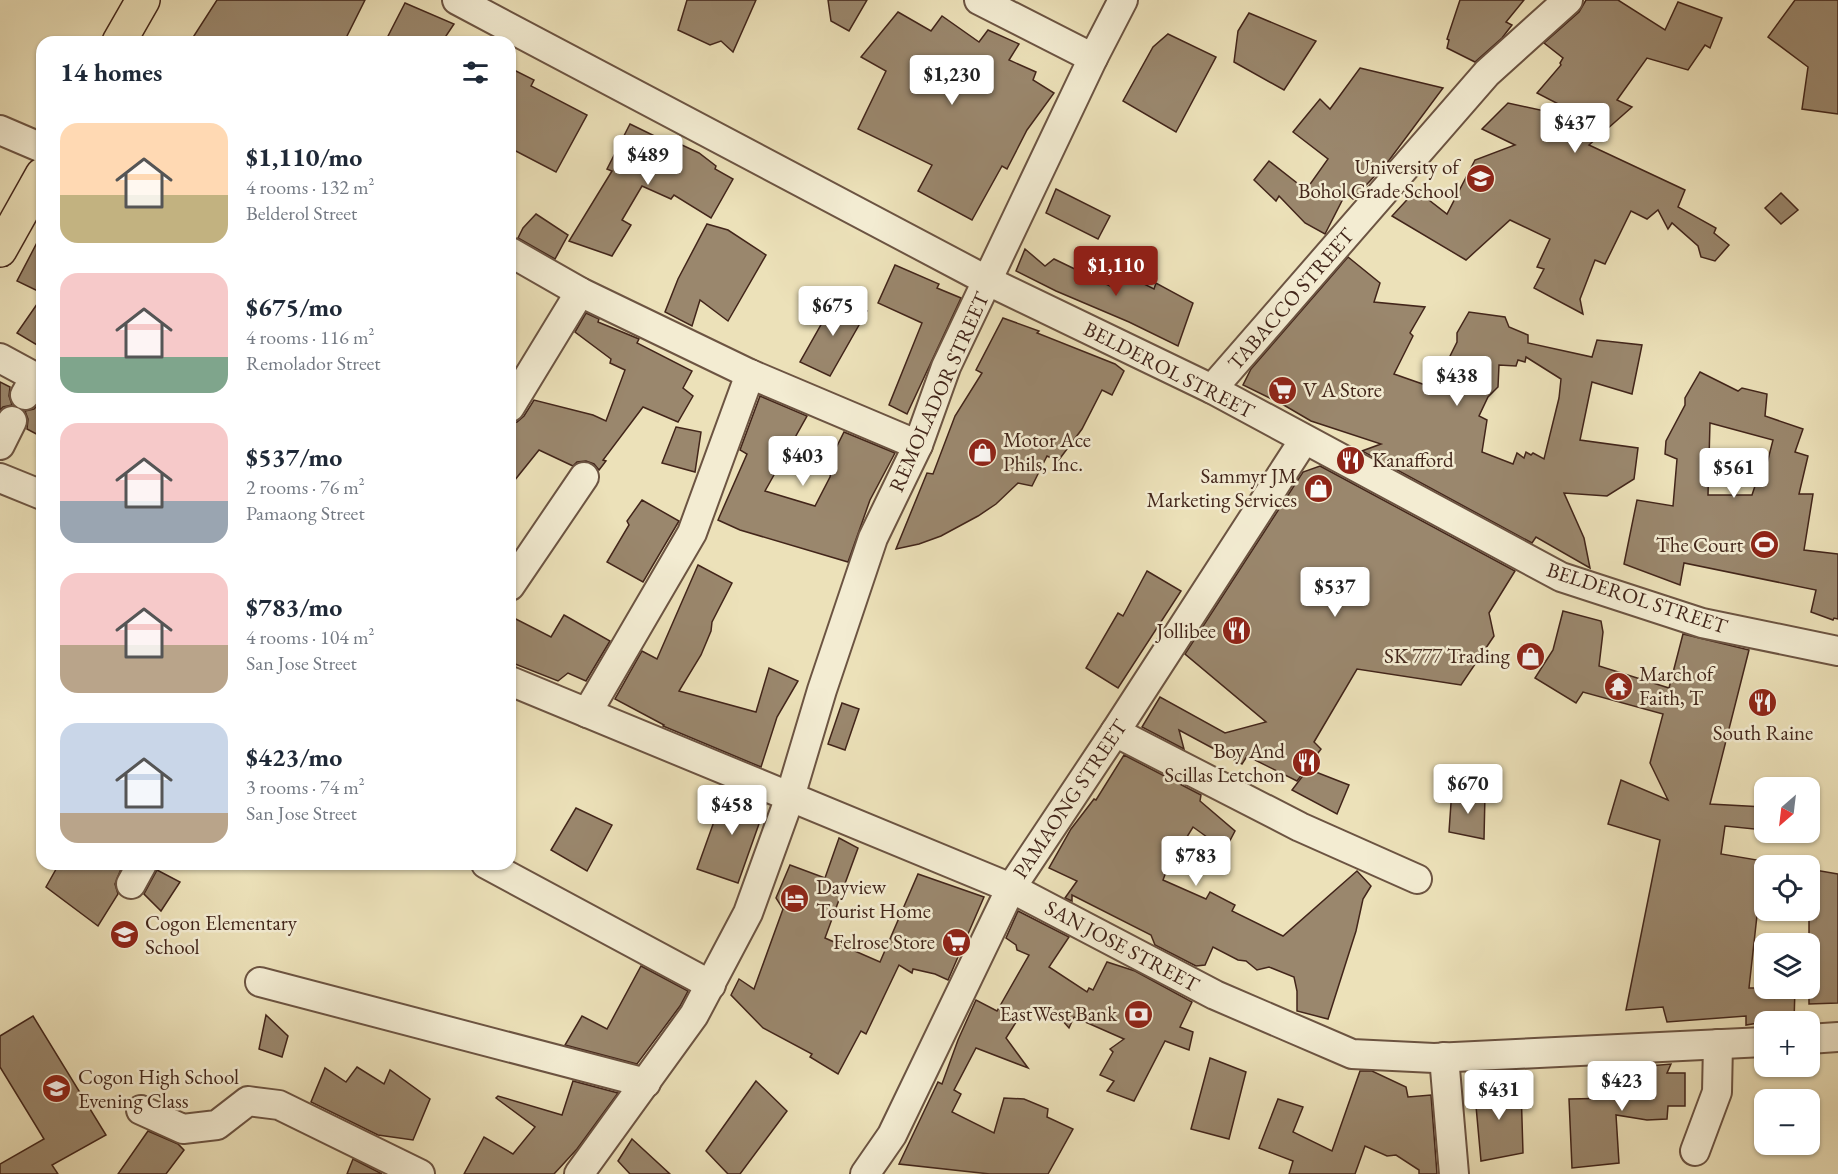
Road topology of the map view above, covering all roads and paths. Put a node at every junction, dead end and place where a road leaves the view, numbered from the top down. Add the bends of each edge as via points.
1 (143, 0) edge
2 (457, 0) edge
3 (979, 0) edge
4 (1123, 0) edge
5 (1568, 0) edge
6 (122, 36) edge
7 (1093, 58) junction
8 (0, 130) edge
9 (36, 145) edge
10 (36, 185) edge
11 (1, 245) edge
12 (516, 255) edge
13 (988, 281) junction
14 (580, 292) junction
15 (0, 358) edge
16 (750, 374) junction
17 (1212, 389) junction
18 (26, 395) dead end
19 (516, 397) edge
20 (1304, 440) junction
21 (918, 446) junction
22 (584, 477) dead end
23 (0, 478) edge
24 (36, 493) edge
25 (516, 577) edge
26 (1838, 651) edge
27 (516, 683) edge
28 (587, 713) junction
29 (1115, 732) junction
30 (790, 797) junction
31 (497, 870) edge
32 (1417, 879) dead end
33 (1011, 888) junction
34 (260, 982) dead end
35 (711, 985) junction
36 (1838, 1037) edge
37 (1820, 1038) edge
38 (1754, 1042) edge
39 (1718, 1044) junction
40 (1444, 1057) junction
41 (646, 1083) junction
42 (141, 1110) dead end
43 (1695, 1151) dead end
44 (420, 1174) edge
45 (579, 1174) edge
46 (865, 1174) edge
47 (1454, 1174) edge

1 - 6 main road
2 - 13 street, BELDEROL STREET
3 - 7 street
4 - 7 street, REMOLADOR STREET
5 - 17 street, TABACCO STREET via 1487,74
7 - 13 street, REMOLADOR STREET
8 - 9 street
10 - 11 main road
12 - 14 street
13 - 17 street, BELDEROL STREET
13 - 21 street, REMOLADOR STREET via 946,367
14 - 16 street
14 - 19 street
15 - 18 street via 35,377
16 - 21 street
16 - 28 street via 692,533
17 - 20 street, BELDEROL STREET
20 - 26 street, BELDEROL STREET via 1562,578 1702,623
20 - 29 street, PAMAONG STREET
21 - 30 street, REMOLADOR STREET via 873,538
22 - 25 street
23 - 24 street
27 - 28 street, SAN JOSE STREET
28 - 30 street, SAN JOSE STREET
29 - 32 street via 1300,827
29 - 33 street, PAMAONG STREET
30 - 33 street, SAN JOSE STREET
30 - 35 street, REMOLADOR STREET via 748,913
31 - 35 street
33 - 40 street, SAN JOSE STREET via 1215,995 1352,1054
33 - 46 street, PAMAONG STREET via 892,1135
34 - 41 street
35 - 41 street, REMOLADOR STREET
36 - 37 street
38 - 39 street, SAN JOSE STREET
39 - 40 street, SAN JOSE STREET
39 - 43 street via 1717,1092
40 - 47 street
41 - 45 street, REMOLADOR STREET
42 - 44 street via 183,1129 217,1125 248,1101 279,1105

